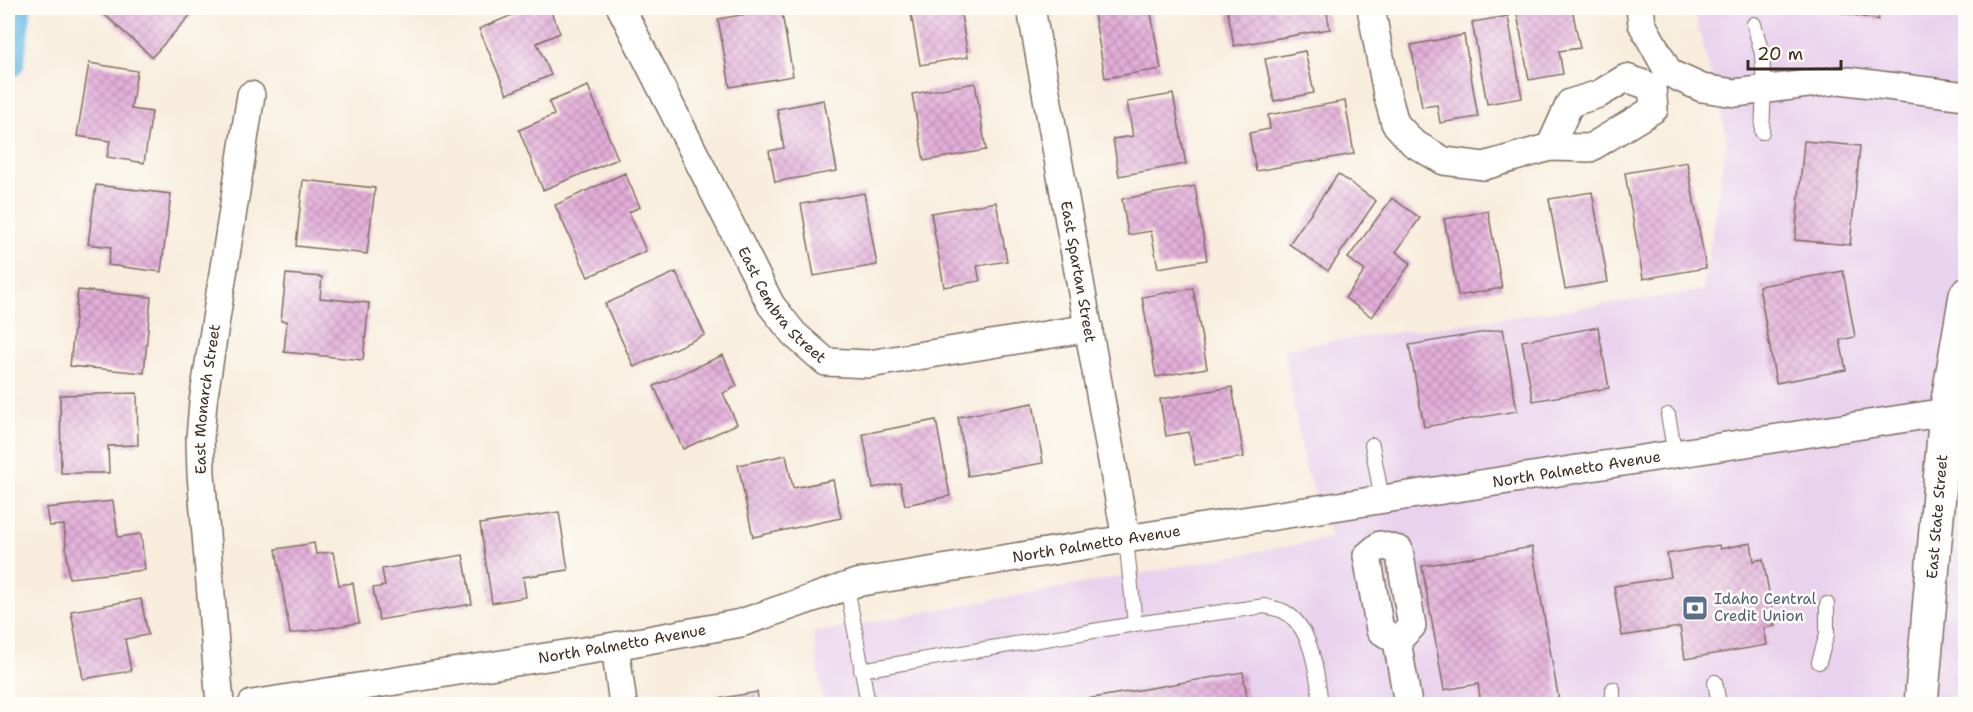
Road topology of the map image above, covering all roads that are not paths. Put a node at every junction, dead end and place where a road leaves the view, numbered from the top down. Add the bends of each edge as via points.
1 (621, 8) edge
2 (1031, 8) edge
3 (1371, 8) edge
4 (1640, 8) edge
5 (1754, 24) dead end
6 (1660, 80) junction
7 (1764, 89) junction
8 (251, 95) dead end
9 (1965, 96) edge
10 (1762, 132) dead end
11 (1550, 147) junction
12 (1965, 295) edge
13 (1089, 328) junction
14 (1951, 411) junction
15 (1668, 415) dead end
16 (1372, 445) dead end
17 (1675, 454) junction
18 (1378, 501) junction
19 (1126, 538) junction
20 (847, 586) junction
21 (1827, 604) dead end
22 (1136, 624) junction
23 (615, 646) junction
24 (1819, 662) dead end
25 (861, 670) junction
26 (1715, 682) dead end
27 (1613, 689) dead end
28 (220, 705) edge
29 (252, 705) edge
30 (623, 705) edge
31 (868, 705) edge
32 (1322, 705) edge
33 (1408, 705) edge
34 (1613, 705) edge
35 (1719, 705) edge
36 (1921, 705) edge

1 - 13 street, East Cembra Street via 771,305 794,334 826,362 869,364
2 - 13 street, East Spartan Street
3 - 11 street via 1395,123 1413,143 1444,161 1484,165
4 - 6 street
5 - 7 lane via 1762,54
6 - 7 street via 1735,93
6 - 11 street via 1654,109 1590,147
6 - 11 street via 1626,78 1599,94 1570,103
7 - 9 street via 1840,80
7 - 10 lane
8 - 28 street, East Monarch Street via 200,438
12 - 14 main road, East State Street
13 - 19 street, East Spartan Street
14 - 17 street, North Palmetto Avenue
14 - 36 main road, East State Street
15 - 17 lane
16 - 18 lane
17 - 18 street, North Palmetto Avenue
18 - 19 street, North Palmetto Avenue
18 - 33 street via 1380,545 1367,556 1380,630 1397,641
19 - 20 street, North Palmetto Avenue
19 - 22 lane
20 - 23 street, North Palmetto Avenue via 741,623
20 - 25 lane
21 - 24 lane via 1827,634
22 - 25 lane
22 - 32 lane via 1265,606 1284,611 1301,626 1314,659
23 - 29 street, North Palmetto Avenue
23 - 30 street
25 - 31 lane
26 - 35 lane
27 - 34 lane

